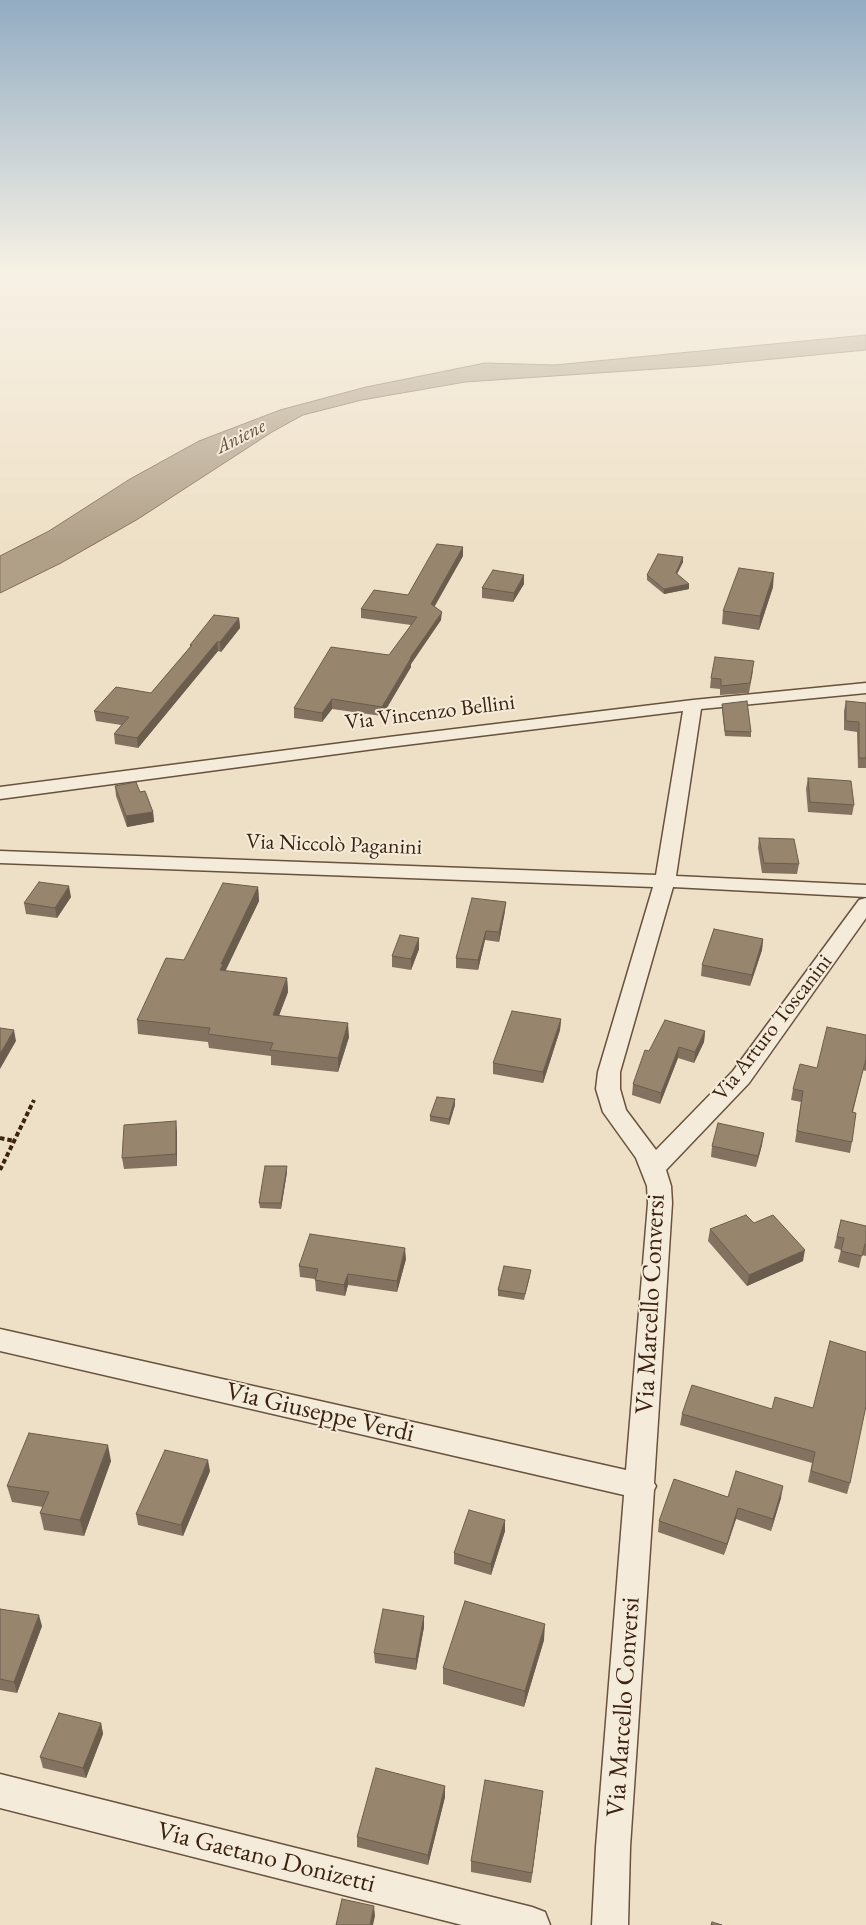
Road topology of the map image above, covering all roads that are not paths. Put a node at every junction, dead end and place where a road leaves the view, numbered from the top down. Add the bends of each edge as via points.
1 (866, 688) edge
2 (693, 705) junction
3 (0, 793) edge
4 (0, 857) edge
5 (665, 881) junction
6 (866, 891) edge
7 (866, 904) edge
8 (653, 1168) junction
9 (0, 1340) edge
10 (641, 1486) junction
11 (0, 1791) edge
12 (532, 1925) edge
13 (610, 1925) edge

1 - 2 street, Via Vincenzo Bellini
2 - 3 street, Via Vincenzo Bellini
2 - 5 street, Via Marcello Conversi
4 - 5 street, Via Niccolò Paganini
5 - 6 street, Via Niccolò Paganini
5 - 8 street, Via Marcello Conversi via 609,1072 608,1089 615,1112
7 - 8 street, Via Arturo Toscanini via 741,1077
8 - 10 street, Via Marcello Conversi via 660,1203
9 - 10 street, Via Giuseppe Verdi
10 - 13 street, Via Marcello Conversi via 613,1847
11 - 12 street, Via Gaetano Donizetti

